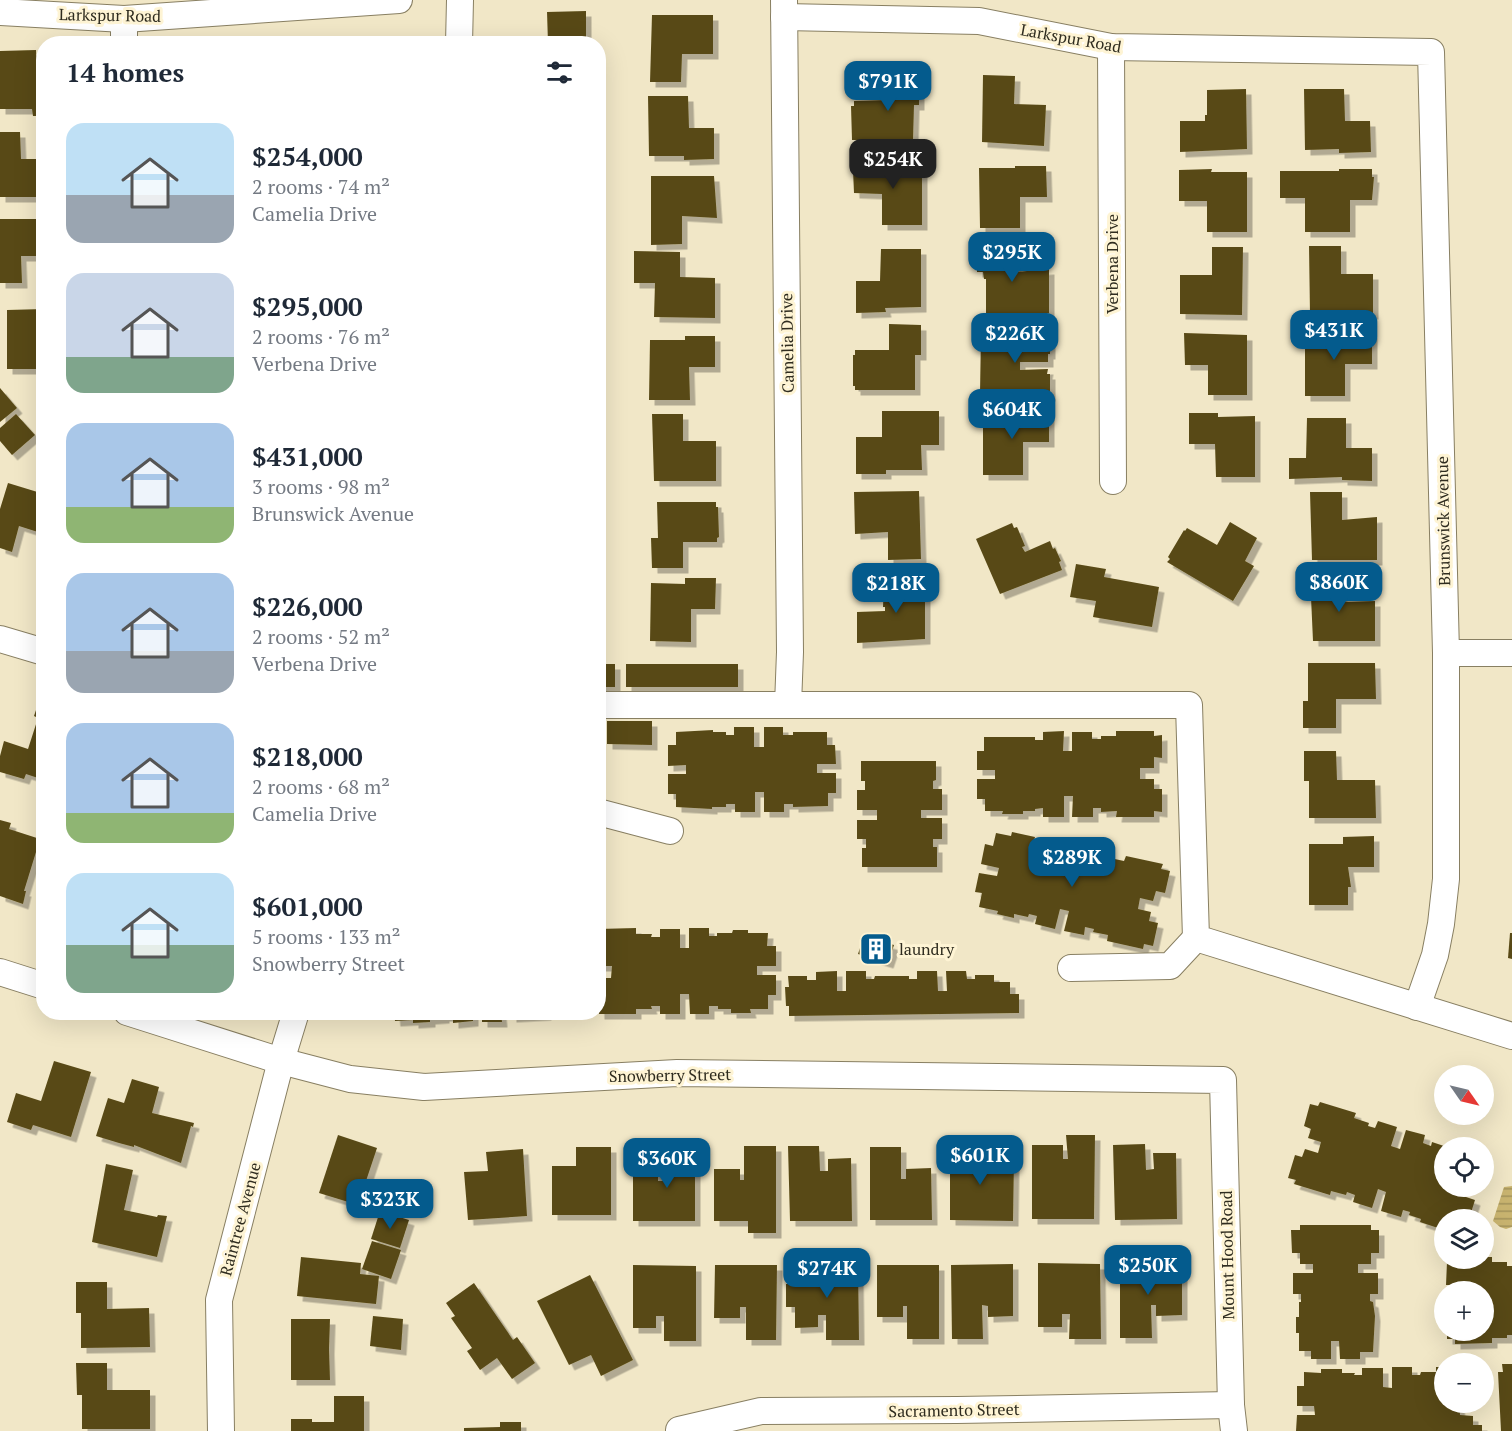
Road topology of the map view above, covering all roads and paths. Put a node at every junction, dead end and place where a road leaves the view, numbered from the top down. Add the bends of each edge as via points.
1 (399, 0) edge
2 (460, 0) edge
3 (784, 9) edge
4 (0, 12) edge
5 (124, 31) edge
6 (459, 36) edge
7 (1111, 47) junction
8 (1431, 52) joint
9 (1113, 481) dead end
10 (0, 639) edge
11 (36, 649) edge
12 (1446, 653) junction
13 (1512, 653) edge
14 (788, 695) junction
15 (606, 705) edge
16 (606, 814) edge
17 (670, 831) dead end
18 (1196, 938) junction
19 (1071, 968) dead end
20 (0, 972) edge
21 (36, 983) edge
22 (1420, 997) junction
23 (152, 1020) edge
24 (294, 1020) edge
25 (1512, 1036) edge
26 (281, 1061) junction
27 (1223, 1080) joint
28 (1231, 1405) junction
29 (957, 1421) edge
30 (679, 1430) edge
31 (221, 1431) edge
32 (1234, 1431) edge

1 - 5 street, Larkspur Road
2 - 6 street
3 - 7 street, Larkspur Road via 980,21
3 - 14 street, Camelia Drive
4 - 5 street, Larkspur Road
7 - 8 street, Larkspur Road
7 - 9 street, Verbena Drive
8 - 12 street, Brunswick Avenue
10 - 11 street
12 - 13 street
12 - 22 street, Brunswick Avenue via 1446,879 1435,955
14 - 15 street
14 - 18 street via 1189,705
16 - 17 street
18 - 19 street via 1170,966
18 - 22 street
20 - 21 street
22 - 25 street
23 - 26 street, Snowberry Street
24 - 26 street, Raintree Avenue
26 - 27 street, Snowberry Street via 351,1080 424,1087 677,1072
26 - 31 street, Raintree Avenue via 219,1300
27 - 28 street, Mount Hood Road
28 - 29 street, Sacramento Street
28 - 32 street, Mount Hood Road
29 - 30 street, Sacramento Street via 761,1411

